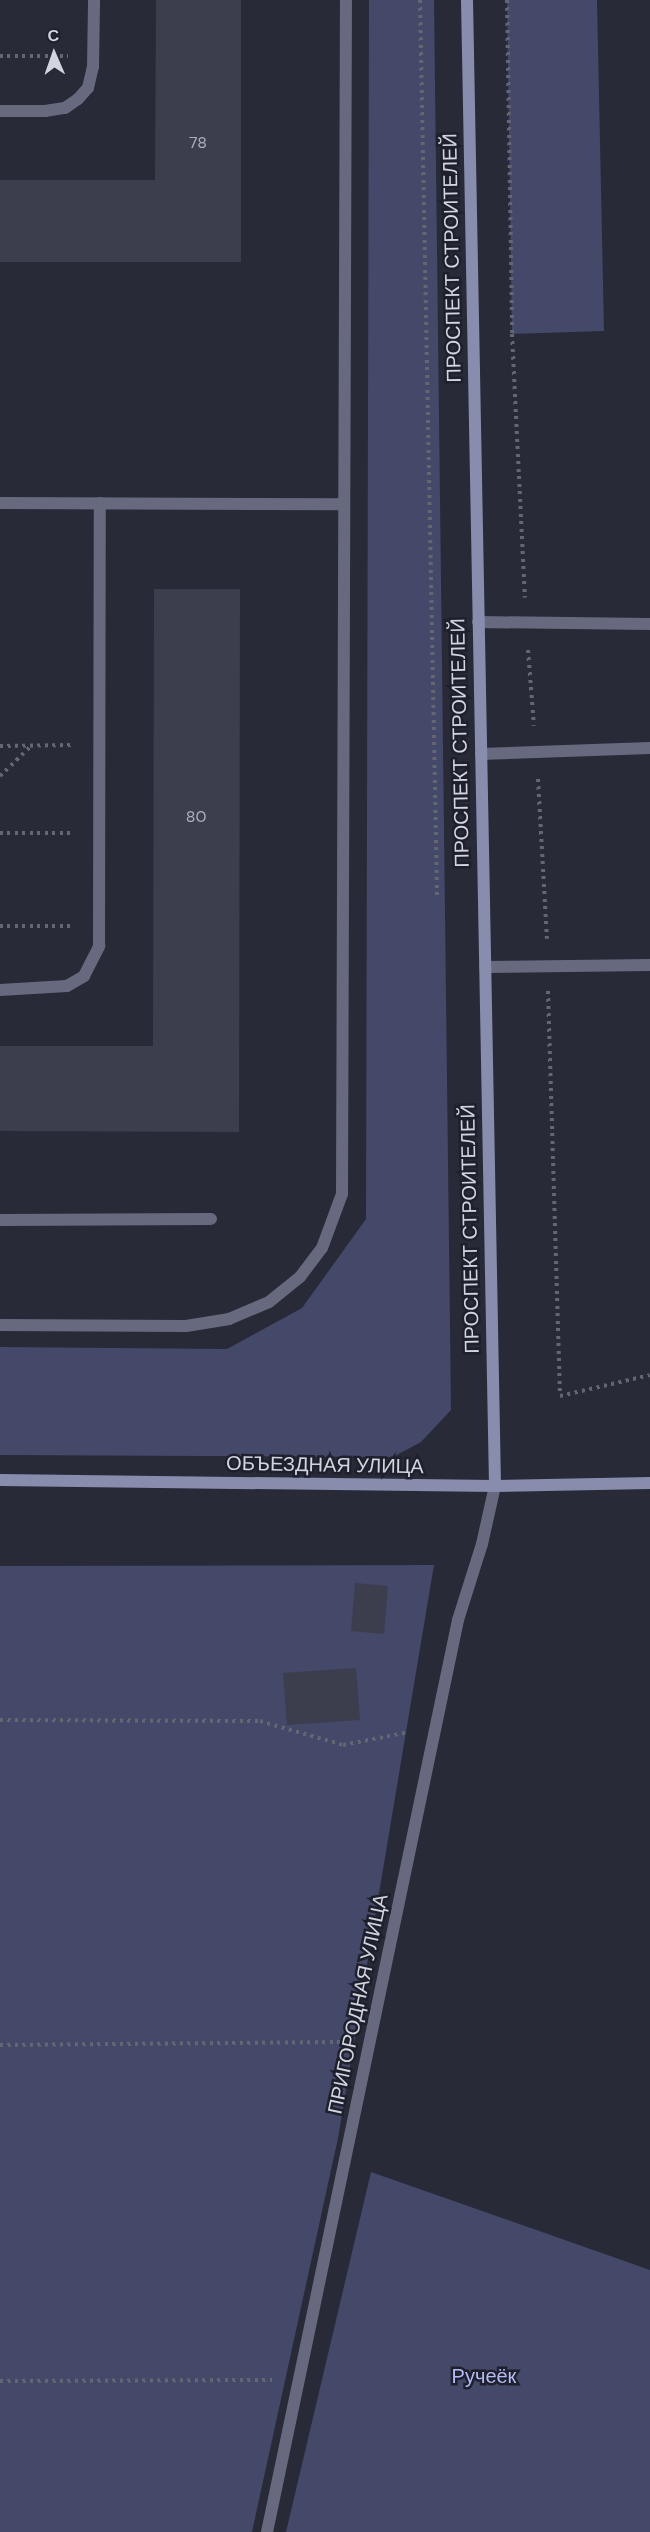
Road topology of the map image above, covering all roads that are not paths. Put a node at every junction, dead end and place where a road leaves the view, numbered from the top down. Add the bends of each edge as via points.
1 (94, 0) edge
2 (346, 0) edge
3 (467, 0) edge
4 (0, 111) edge
5 (0, 503) edge
6 (100, 503) junction
7 (344, 504) junction
8 (478, 622) junction
9 (650, 624) edge
10 (650, 748) edge
11 (481, 754) junction
12 (650, 965) edge
13 (485, 967) junction
14 (0, 990) edge
15 (211, 1219) dead end
16 (0, 1220) edge
17 (0, 1325) edge
18 (0, 1480) edge
19 (650, 1483) edge
20 (495, 1486) junction
21 (267, 2532) edge

1 - 4 street via 88,88 65,108
2 - 7 street
3 - 8 street, ПРОСПЕКТ СТРОИТЕЛЕЙ
5 - 6 street
6 - 7 street
6 - 14 street via 99,946 84,976 67,986
7 - 17 street via 342,1194 322,1248 300,1277 269,1302 229,1319 186,1326
8 - 9 street
8 - 11 street, ПРОСПЕКТ СТРОИТЕЛЕЙ
10 - 11 street
11 - 13 street, ПРОСПЕКТ СТРОИТЕЛЕЙ
12 - 13 street
13 - 20 street, ПРОСПЕКТ СТРОИТЕЛЕЙ
15 - 16 street
18 - 20 street, ОБЪЕЗДНАЯ УЛИЦА
19 - 20 street, ОБЪЕЗДНАЯ УЛИЦА
20 - 21 street, ПРИГОРОДНАЯ УЛИЦА via 458,1620

